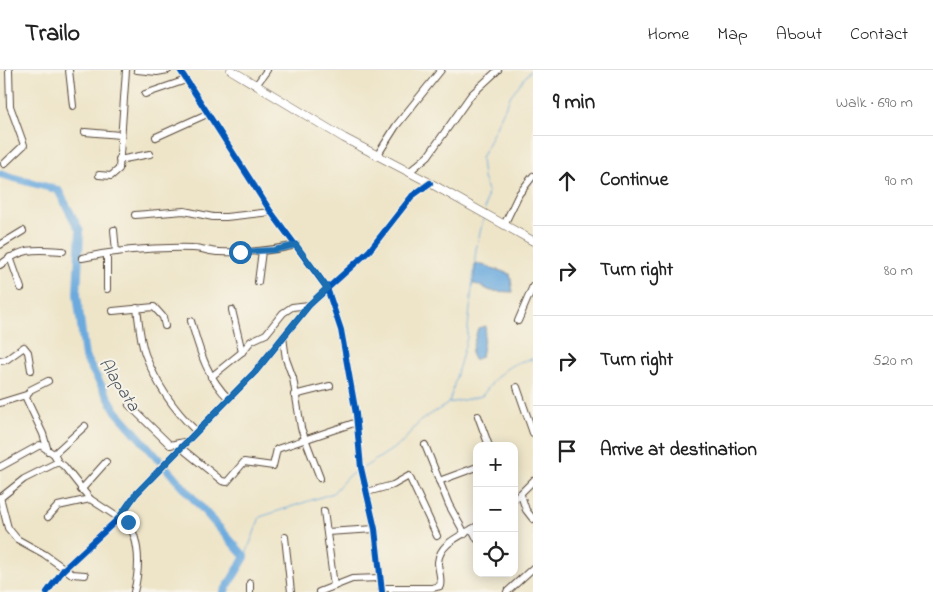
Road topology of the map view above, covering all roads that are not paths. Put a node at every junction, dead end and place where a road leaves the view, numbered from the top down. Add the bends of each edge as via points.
1 (8, 70) edge
2 (69, 70) edge
3 (126, 70) edge
4 (137, 70) edge
5 (168, 70) edge
6 (180, 70) edge
7 (231, 70) edge
8 (267, 70) edge
9 (441, 70) edge
10 (498, 70) edge
11 (186, 80) junction
12 (257, 84) junction
13 (145, 94) dead end
14 (73, 106) dead end
15 (207, 114) junction
16 (85, 132) dead end
17 (120, 135) junction
18 (156, 138) dead end
19 (150, 154) dead end
20 (377, 156) junction
21 (119, 160) junction
22 (4, 164) dead end
23 (410, 172) junction
24 (99, 176) dead end
25 (532, 180) edge
26 (430, 183) junction
27 (272, 212) junction
28 (134, 215) dead end
29 (504, 225) junction
30 (114, 230) dead end
31 (23, 231) dead end
32 (533, 241) edge
33 (0, 245) edge
34 (296, 245) junction
35 (63, 251) dead end
36 (262, 251) junction
37 (116, 252) junction
38 (107, 254) junction
39 (10, 257) junction
40 (82, 258) dead end
41 (0, 265) edge
42 (258, 282) dead end
43 (533, 286) edge
44 (21, 288) dead end
45 (107, 288) dead end
46 (327, 288) junction
47 (530, 300) edge
48 (309, 305) junction
49 (137, 308) junction
50 (232, 310) dead end
51 (113, 311) dead end
52 (191, 321) dead end
53 (518, 322) dead end
54 (166, 326) dead end
55 (283, 337) junction
56 (242, 352) junction
57 (0, 361) edge
58 (31, 370) dead end
59 (211, 377) junction
60 (48, 381) dead end
61 (330, 386) dead end
62 (517, 387) dead end
63 (26, 395) junction
64 (294, 395) junction
65 (229, 399) junction
66 (0, 403) edge
67 (129, 406) dead end
68 (478, 416) dead end
69 (357, 422) junction
70 (85, 426) dead end
71 (196, 431) junction
72 (533, 433) edge
73 (304, 438) junction
74 (488, 442) edge
75 (182, 445) junction
76 (426, 445) dead end
77 (51, 453) junction
78 (58, 462) junction
79 (106, 462) dead end
80 (0, 467) edge
81 (473, 468) edge
82 (320, 478) dead end
83 (439, 481) junction
84 (533, 481) edge
85 (81, 490) junction
86 (367, 492) junction
87 (521, 495) junction
88 (518, 497) edge
89 (0, 498) edge
90 (90, 498) junction
91 (324, 511) dead end
92 (48, 516) dead end
93 (119, 518) junction
94 (533, 519) edge
95 (375, 529) junction
96 (473, 529) edge
97 (327, 532) junction
98 (464, 534) junction
99 (437, 536) dead end
100 (285, 537) dead end
101 (533, 568) edge
102 (64, 569) junction
103 (85, 574) dead end
104 (380, 578) junction
105 (250, 583) dead end
106 (334, 586) junction
107 (381, 590) edge
108 (46, 592) edge
109 (134, 592) edge
110 (250, 592) edge
111 (291, 592) edge
112 (319, 592) edge
113 (507, 592) edge

1 - 22 street via 10,106 24,145
2 - 14 street
3 - 17 street
4 - 5 street
6 - 11 street
7 - 12 main road
8 - 12 street
9 - 20 street via 396,126
10 - 23 street via 471,95 428,156
11 - 13 street
11 - 15 street
12 - 20 main road
15 - 18 street
15 - 27 street
16 - 17 street
17 - 21 street
19 - 21 street
20 - 23 main road
21 - 24 street via 116,174
23 - 26 main road
25 - 29 street via 519,194
26 - 29 main road
26 - 46 street via 412,196 368,251
27 - 28 street via 226,217 184,211
27 - 34 street
29 - 32 main road
30 - 37 street
31 - 33 street
34 - 36 street
34 - 46 street
35 - 39 street via 26,250
36 - 37 street via 149,248
36 - 42 street
37 - 38 street
38 - 40 street
38 - 45 street
39 - 41 street
39 - 44 street
43 - 47 street
46 - 48 street
46 - 69 street via 341,330
47 - 53 street
48 - 55 street
48 - 56 street via 292,307 283,313 272,329 250,342
49 - 51 street
49 - 54 street via 154,307
49 - 71 street via 148,361 176,413
50 - 56 street
52 - 59 street via 202,361
55 - 64 street
55 - 65 street
56 - 59 street
57 - 58 street via 24,347
59 - 65 street
60 - 63 street
61 - 64 street
62 - 72 street
63 - 66 street
63 - 77 street
64 - 73 street
65 - 71 street
67 - 75 street via 170,445
68 - 74 street
69 - 73 street
69 - 86 street
70 - 77 street
71 - 75 street
73 - 75 street via 277,449 273,466 244,462 227,482
73 - 82 street
75 - 93 street via 136,494
76 - 83 street
77 - 78 street
77 - 80 street via 40,445
78 - 85 street
78 - 89 street via 24,479
79 - 85 street
81 - 83 street
83 - 98 street
84 - 87 street
85 - 90 street
86 - 95 street
86 - 99 street via 393,485 409,476
87 - 88 street
87 - 94 street
89 - 102 street via 8,528 17,539
90 - 92 street via 58,506
90 - 93 street
91 - 97 street
93 - 102 street
93 - 109 street via 123,514 136,538 138,556
95 - 97 street
95 - 104 street
96 - 98 street
97 - 106 street
98 - 107 street via 446,544 441,551 438,564 440,586
100 - 111 street
101 - 113 street
102 - 103 street via 72,574
102 - 108 street
104 - 106 street via 352,579
104 - 107 street
105 - 110 street
106 - 112 street

